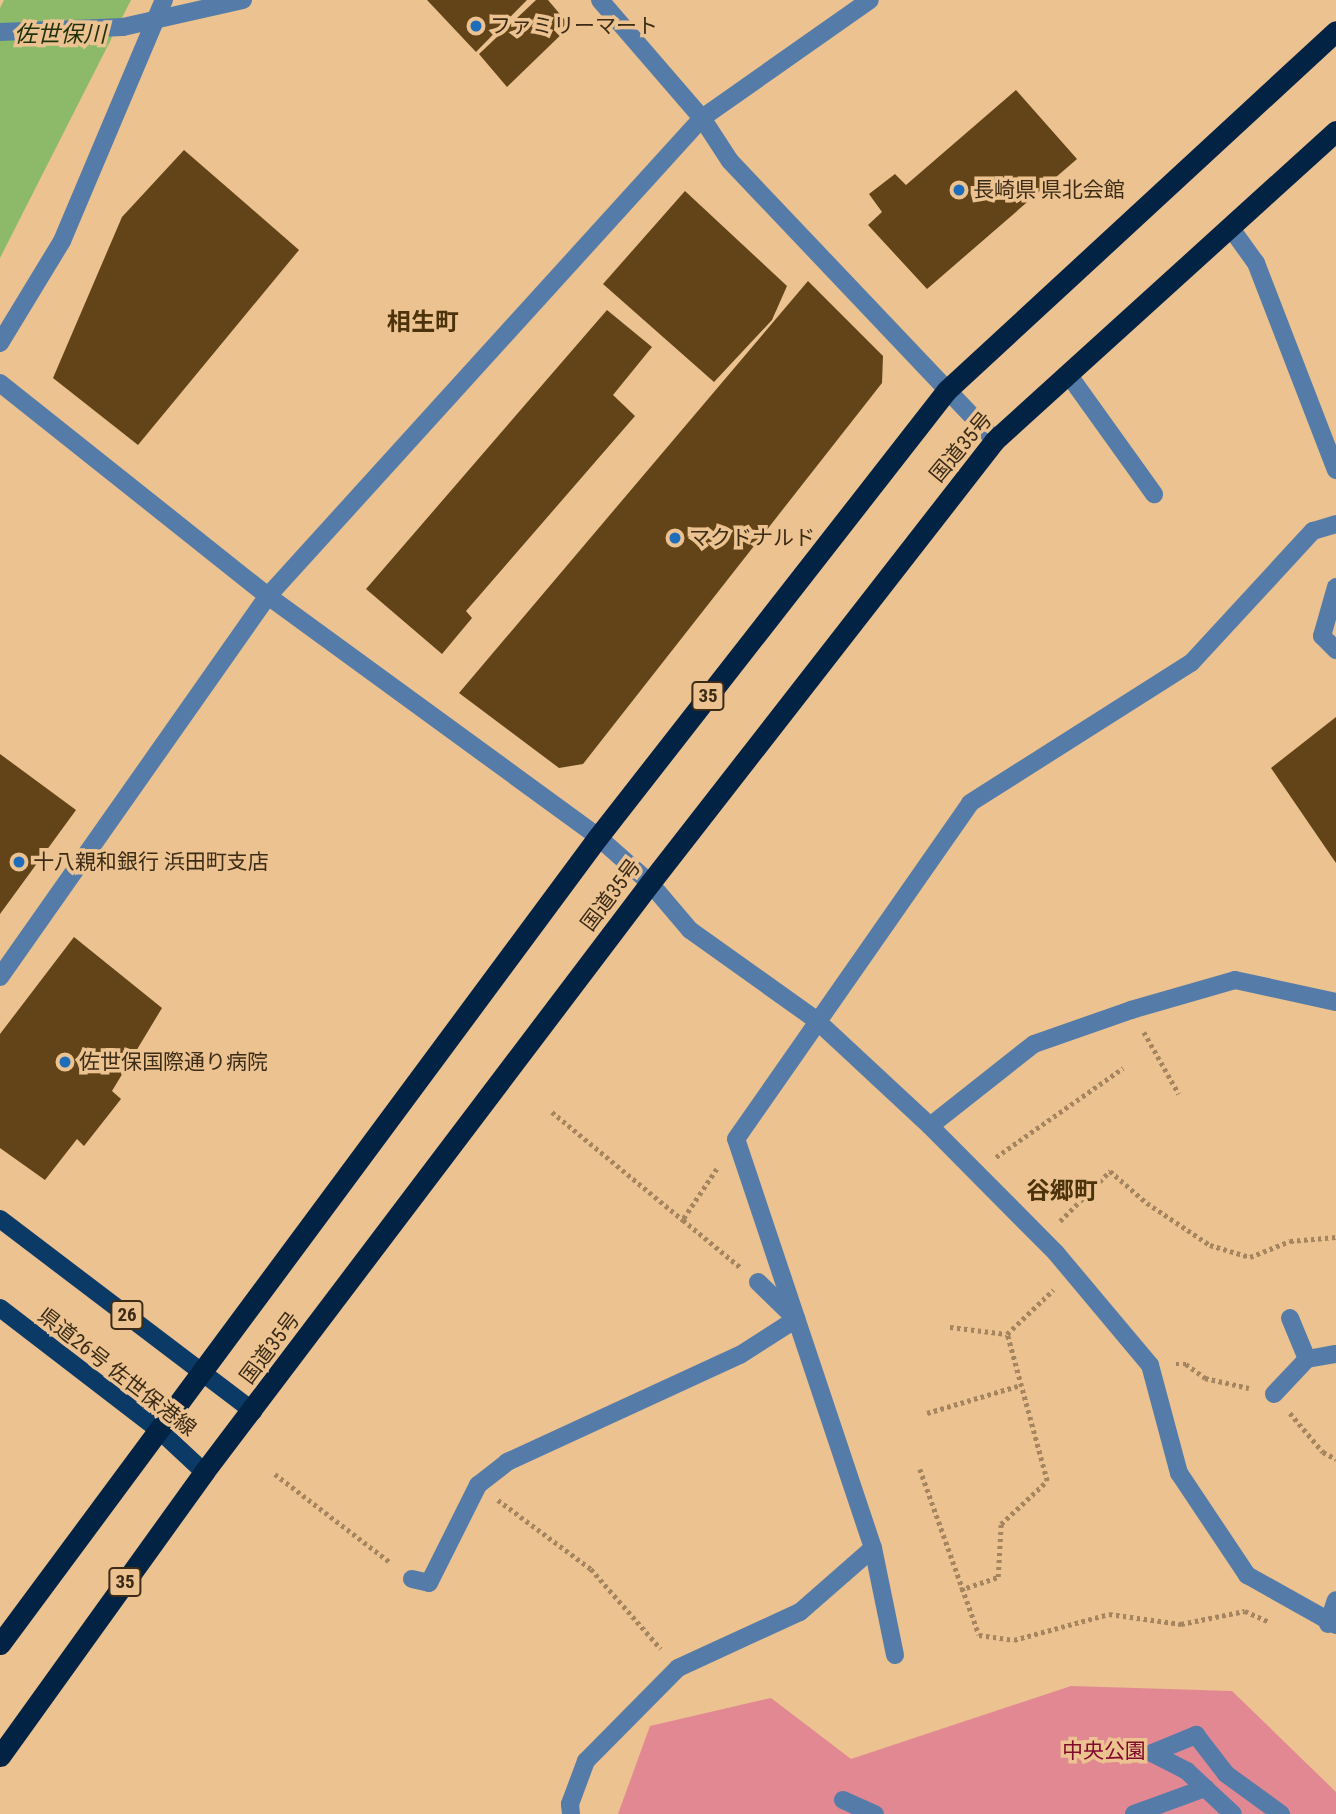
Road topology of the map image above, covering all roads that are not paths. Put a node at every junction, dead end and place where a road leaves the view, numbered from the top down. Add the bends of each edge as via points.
1 (164, 0) edge
2 (243, 0) edge
3 (600, 0) edge
4 (870, 0) edge
5 (156, 20) junction
6 (1336, 31) edge
7 (0, 32) edge
8 (702, 118) junction
9 (1336, 131) edge
10 (1230, 227) junction
11 (0, 343) edge
12 (1068, 374) junction
13 (0, 383) edge
14 (947, 390) junction
15 (995, 440) junction
16 (1336, 470) edge
17 (1154, 494) dead end
18 (1336, 524) edge
19 (1336, 587) edge
20 (268, 596) junction
21 (1336, 650) edge
22 (598, 837) junction
23 (650, 883) junction
24 (0, 976) edge
25 (1336, 1002) edge
26 (815, 1019) junction
27 (930, 1126) junction
28 (0, 1219) edge
29 (758, 1282) road end
30 (0, 1308) edge
31 (1290, 1318) dead end
32 (796, 1319) junction
33 (1336, 1354) edge
34 (1307, 1359) junction
35 (202, 1371) junction
36 (1274, 1394) dead end
37 (253, 1412) junction
38 (159, 1430) junction
39 (204, 1472) junction
40 (873, 1548) junction
41 (412, 1579) road end
42 (1336, 1600) edge
43 (1332, 1625) edge
44 (0, 1644) edge
45 (895, 1655) dead end
46 (0, 1756) edge
47 (1205, 1788) junction
48 (843, 1800) dead end
49 (571, 1814) edge
50 (875, 1814) edge
51 (1134, 1814) edge
52 (1233, 1814) edge
53 (1281, 1814) edge

1 - 5 street
2 - 5 street
3 - 8 street
4 - 8 street
5 - 7 street via 123,27
5 - 11 street via 62,241
6 - 14 highway, 国道35号 / 35
8 - 14 street via 730,161
8 - 20 street
9 - 10 highway, 国道35号 / 35
10 - 12 highway, 国道35号 / 35
10 - 16 street via 1256,263
12 - 15 highway, 国道35号 / 35
12 - 17 street
13 - 20 street
14 - 15 street
14 - 22 highway, 国道35号 / 35
15 - 23 highway, 国道35号 / 35
18 - 26 street via 1313,531 1191,663 970,803
19 - 21 street via 1322,636
20 - 22 street
20 - 24 street
22 - 23 street
22 - 35 highway, 国道35号 / 35
23 - 26 street via 690,930
23 - 37 highway, 国道35号 / 35
25 - 27 street via 1235,981 1131,1010 1034,1044
26 - 27 street
26 - 32 street via 736,1139
27 - 43 street via 1042,1239 1150,1365 1180,1473 1247,1575
28 - 35 main road, 26
29 - 32 street
30 - 38 main road, 県道26号 佐世保港線
31 - 34 street
32 - 40 street
32 - 41 street via 740,1355 507,1462 478,1485 429,1583
33 - 34 street
34 - 36 street
35 - 37 main road, 26
35 - 38 highway, 国道35号 / 35
37 - 39 highway, 国道35号 / 35
38 - 39 main road, 県道26号 佐世保港線
38 - 44 highway, 国道35号 / 35
39 - 46 highway, 国道35号 / 35
40 - 45 street
40 - 49 street via 800,1612 678,1668 586,1761 570,1804
42 - 43 street
47 - 51 street
47 - 52 street
47 - 53 street via 1186,1771 1152,1753 1196,1735 1226,1773
48 - 50 street

